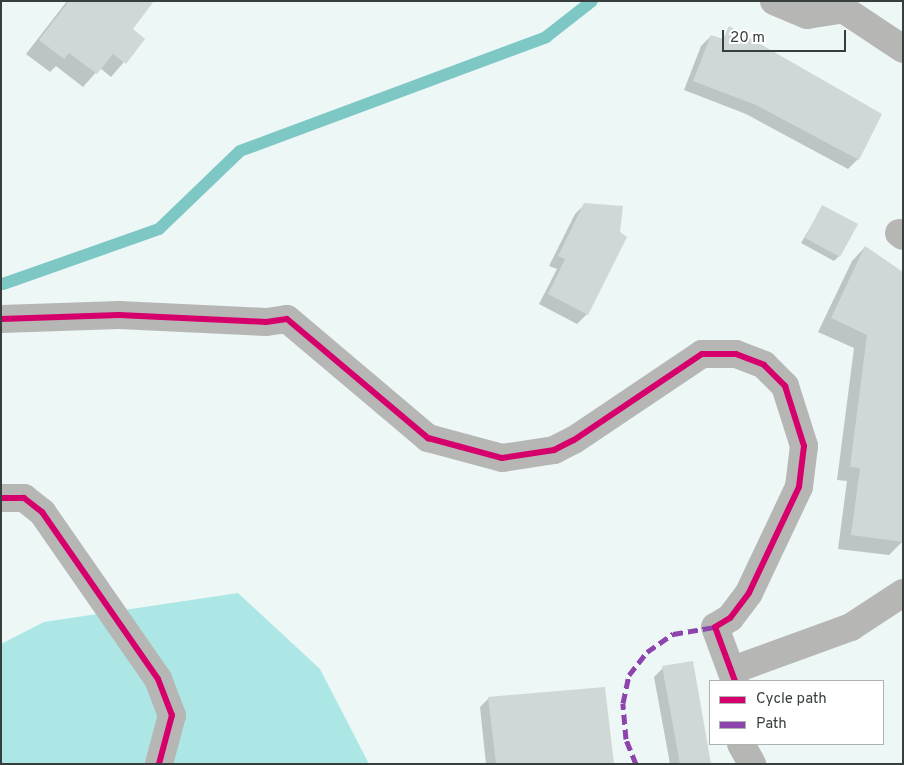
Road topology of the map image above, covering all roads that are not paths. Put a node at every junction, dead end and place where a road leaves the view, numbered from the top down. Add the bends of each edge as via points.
1 (774, 1) edge
2 (841, 5) edge
3 (903, 49) edge
4 (1, 319) edge
5 (1, 498) edge
6 (903, 594) edge
7 (734, 675) edge
8 (742, 745) edge
9 (159, 764) edge
10 (752, 764) edge

1 - 2 street via 808,15
2 - 3 street
4 - 7 street via 119,315 266,322 287,319 428,438 502,458 554,450 646,396 678,367 702,354 736,354 764,365 785,386 804,446 799,486 750,593 730,618 716,627
5 - 9 street via 24,498 42,512 158,679 172,715
6 - 7 street via 835,634
8 - 10 street

